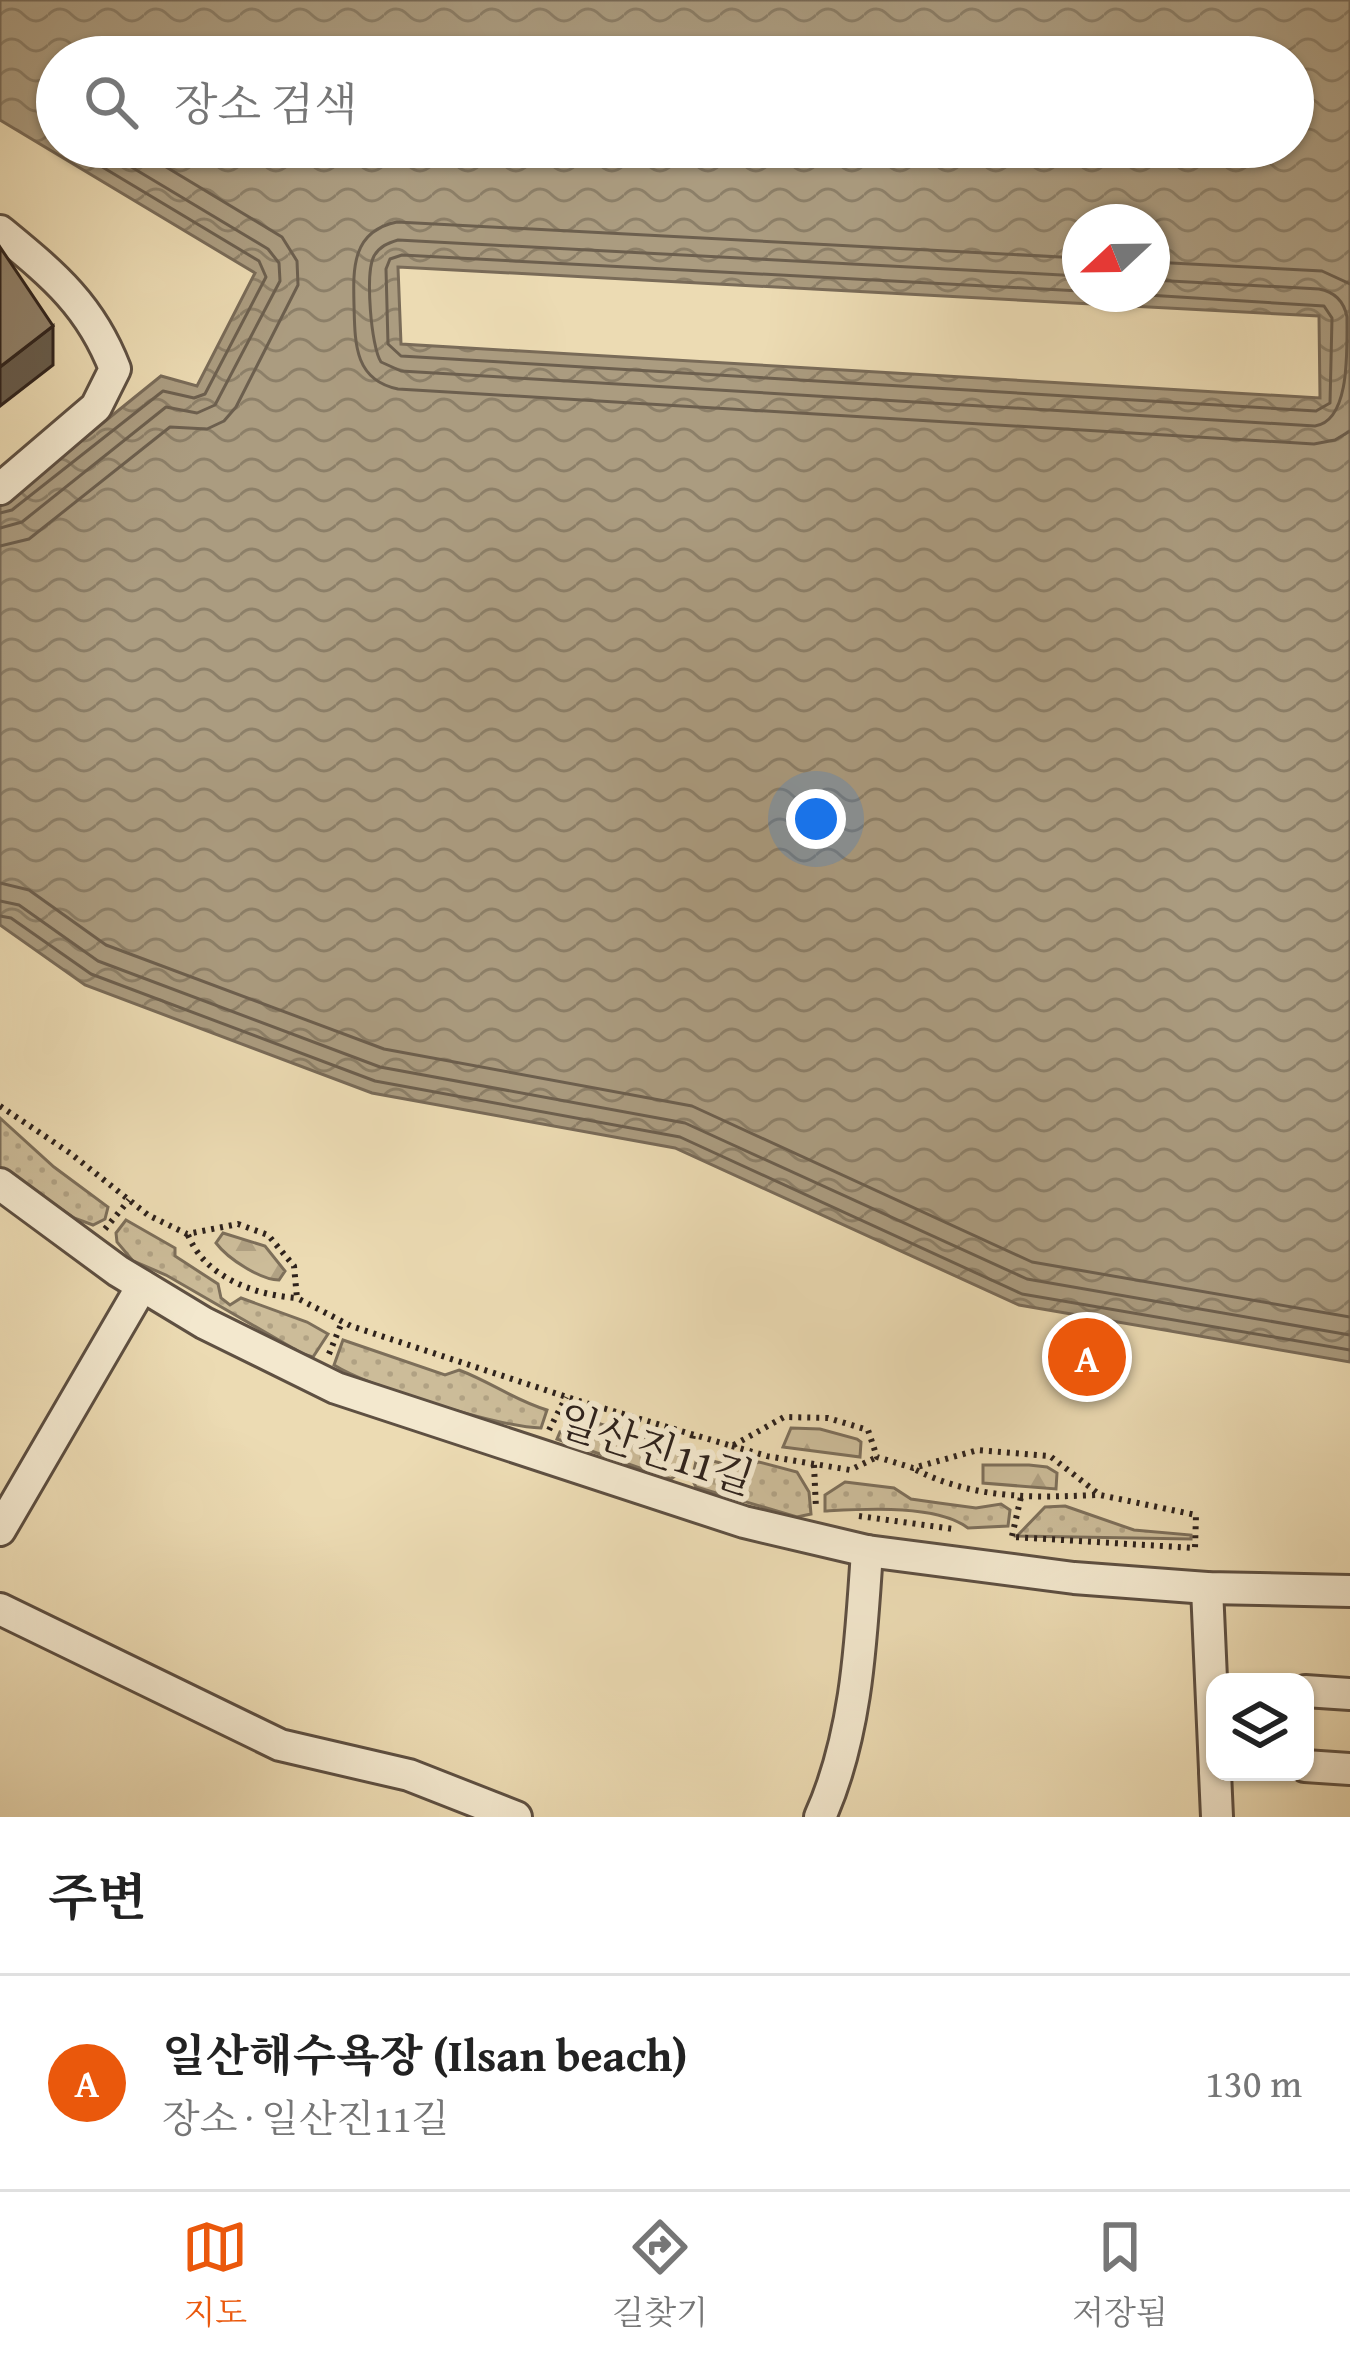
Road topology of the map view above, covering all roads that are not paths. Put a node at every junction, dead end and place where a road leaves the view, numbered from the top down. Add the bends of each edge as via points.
1 (0, 231) edge
2 (0, 489) edge
3 (0, 1184) edge
4 (142, 1286) junction
5 (0, 1530) edge
6 (867, 1551) junction
7 (1207, 1588) junction
8 (1350, 1591) edge
9 (0, 1609) edge
10 (1213, 1673) edge
11 (1314, 1691) edge
12 (1350, 1694) edge
13 (1314, 1767) edge
14 (1350, 1769) edge
15 (1215, 1781) edge
16 (517, 1817) edge
17 (820, 1817) edge
18 (1217, 1817) edge

1 - 2 street via 54,275 100,329 115,369 96,407
3 - 4 street, 일산진11길
4 - 5 street
4 - 6 street, 일산진11길 via 336,1388 744,1522
6 - 7 street, 일산진11길
6 - 17 street via 851,1707
7 - 8 street, 일산진11길
7 - 10 street
9 - 16 street via 280,1745 409,1774
11 - 12 street
13 - 14 street
15 - 18 street

